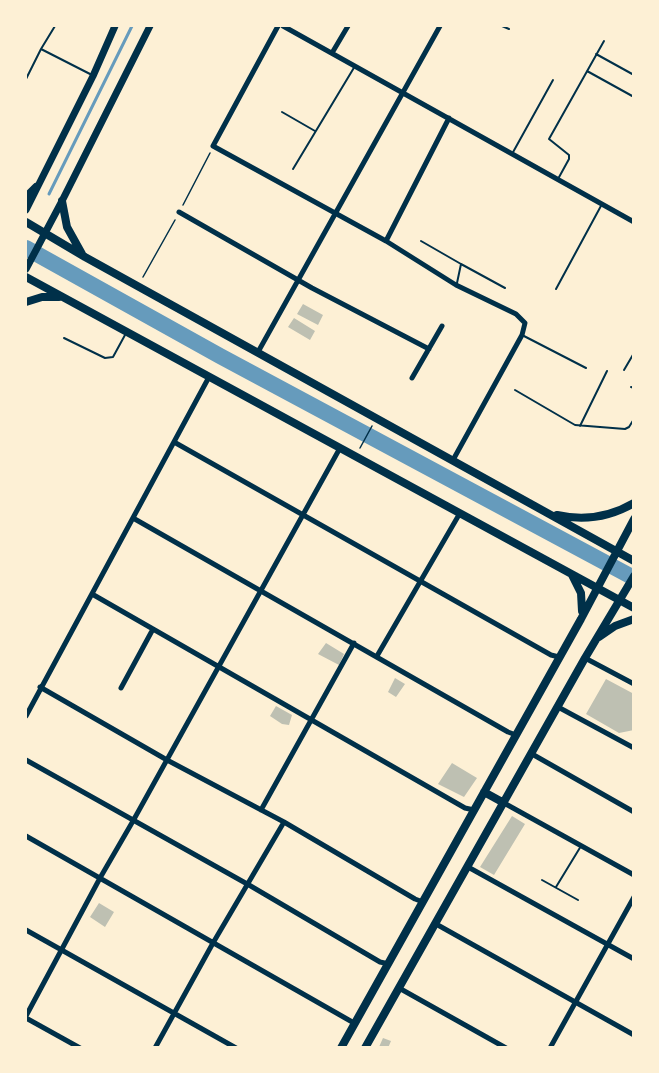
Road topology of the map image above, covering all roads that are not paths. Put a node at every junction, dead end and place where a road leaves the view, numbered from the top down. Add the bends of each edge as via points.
1 (55, 26) edge
2 (116, 26) edge
3 (150, 26) edge
4 (278, 26) edge
5 (283, 26) edge
6 (348, 26) edge
7 (440, 26) edge
8 (502, 26) edge
9 (509, 29) dead end
10 (604, 41) dead end
11 (41, 49) junction
12 (333, 53) junction
13 (596, 54) junction
14 (355, 66) junction
15 (587, 71) junction
16 (633, 75) edge
17 (93, 76) junction
18 (26, 79) edge
19 (553, 80) dead end
20 (402, 92) junction
21 (633, 97) edge
22 (282, 112) dead end
23 (449, 118) junction
24 (315, 132) junction
25 (512, 154) junction
26 (293, 169) dead end
27 (558, 179) junction
28 (36, 187) junction
29 (26, 197) edge
30 (62, 201) junction
31 (602, 204) junction
32 (26, 210) edge
33 (179, 212) dead end
34 (335, 213) junction
35 (26, 222) edge
36 (633, 222) edge
37 (43, 236) junction
38 (421, 241) dead end
39 (386, 242) junction
40 (85, 257) junction
41 (460, 264) junction
42 (26, 269) edge
43 (26, 277) edge
44 (298, 280) junction
45 (456, 285) junction
46 (504, 288) dead end
47 (556, 289) dead end
48 (61, 297) junction
49 (26, 302) edge
50 (442, 326) dead end
51 (126, 332) junction
52 (522, 335) junction
53 (64, 338) dead end
54 (429, 349) junction
55 (258, 352) junction
56 (633, 353) edge
57 (586, 368) dead end
58 (607, 370) dead end
59 (624, 370) dead end
60 (209, 377) junction
61 (412, 378) dead end
62 (515, 390) dead end
63 (633, 419) edge
64 (580, 426) junction
65 (174, 442) junction
66 (340, 448) junction
67 (453, 460) junction
68 (633, 503) edge
69 (546, 512) junction
70 (459, 513) junction
71 (303, 514) junction
72 (133, 519) junction
73 (632, 523) edge
74 (633, 538) edge
75 (615, 554) junction
76 (633, 561) edge
77 (571, 573) junction
78 (633, 576) edge
79 (421, 580) junction
80 (599, 584) junction
81 (261, 591) junction
82 (92, 594) junction
83 (621, 597) junction
84 (633, 608) edge
85 (581, 619) junction
86 (633, 620) edge
87 (153, 629) junction
88 (596, 639) junction
89 (354, 643) junction
90 (377, 656) junction
91 (559, 657) junction
92 (585, 658) junction
93 (219, 667) junction
94 (633, 684) edge
95 (40, 687) junction
96 (122, 688) dead end
97 (558, 706) junction
98 (26, 716) edge
99 (312, 719) junction
100 (516, 735) junction
101 (633, 748) edge
102 (531, 754) junction
103 (26, 760) edge
104 (167, 760) junction
105 (484, 792) junction
106 (504, 803) junction
107 (261, 810) junction
108 (474, 810) junction
109 (633, 812) edge
110 (133, 821) junction
111 (284, 822) junction
112 (26, 836) edge
113 (581, 846) junction
114 (468, 867) junction
115 (633, 876) edge
116 (100, 878) junction
117 (542, 880) dead end
118 (249, 885) junction
119 (555, 887) junction
120 (633, 897) edge
121 (578, 900) dead end
122 (423, 902) junction
123 (436, 924) junction
124 (26, 930) edge
125 (213, 943) junction
126 (607, 944) junction
127 (62, 950) junction
128 (633, 959) edge
129 (388, 964) junction
130 (399, 988) junction
131 (575, 1002) junction
132 (175, 1012) junction
133 (26, 1017) edge
134 (354, 1023) junction
135 (633, 1035) edge
136 (80, 1047) edge
137 (155, 1047) edge
138 (236, 1047) edge
139 (341, 1047) edge
140 (366, 1047) edge
141 (506, 1047) edge
142 (550, 1047) edge

1 - 11 lane
2 - 17 street
3 - 30 street
4 - 34 street via 213,146
5 - 12 street
6 - 12 street
7 - 20 street
8 - 9 lane
10 - 13 lane
11 - 17 lane
11 - 18 lane
12 - 14 street
13 - 15 lane
13 - 16 lane
14 - 20 street
14 - 24 lane
15 - 21 lane
15 - 27 lane via 549,139 569,155
17 - 28 street
19 - 25 lane
20 - 23 street
20 - 34 street
22 - 24 lane
23 - 25 street
23 - 39 street
24 - 26 lane
25 - 27 street
27 - 31 street
28 - 29 main road
28 - 32 street
30 - 37 street
30 - 40 main road via 67,227
31 - 36 street
31 - 47 lane
33 - 44 street
34 - 39 street
34 - 44 street
35 - 37 main road
37 - 40 main road
37 - 42 street
38 - 41 lane
39 - 45 street
40 - 55 main road
41 - 45 lane
41 - 46 lane
43 - 48 main road
44 - 54 street
44 - 55 street
45 - 52 street via 516,314 525,323
48 - 49 main road
48 - 51 main road
50 - 54 street
51 - 53 lane via 113,357 105,358
51 - 60 main road
52 - 57 lane
52 - 67 street
54 - 61 street
55 - 67 main road
56 - 59 lane
58 - 64 lane
60 - 65 street
60 - 66 main road
62 - 64 lane
63 - 64 lane via 625,429
65 - 71 street
65 - 72 street
66 - 70 main road
66 - 71 street
67 - 69 main road
68 - 69 main road via 594,517 565,517
69 - 75 main road
70 - 77 main road
70 - 79 street
71 - 79 street
71 - 81 street
72 - 81 street
72 - 82 street
73 - 74 main road
73 - 75 main road
75 - 76 main road
75 - 80 main road
77 - 80 main road
77 - 85 main road via 581,593
78 - 83 main road
79 - 90 street
79 - 91 street
80 - 83 main road
80 - 85 main road
81 - 89 street
81 - 93 street
82 - 87 street
82 - 95 street
83 - 84 main road
83 - 88 main road
85 - 91 main road
86 - 88 main road
87 - 93 street
87 - 96 street
88 - 92 main road
89 - 90 street
89 - 99 street
90 - 100 street
91 - 100 main road
92 - 94 street
92 - 97 main road
93 - 99 street
93 - 104 street
95 - 98 street
95 - 104 street
97 - 101 street
97 - 102 main road
99 - 107 street
99 - 108 street
100 - 105 main road
102 - 106 main road
102 - 109 street
103 - 110 street
104 - 107 street
104 - 110 street
105 - 106 main road
105 - 108 main road
106 - 113 street
106 - 114 main road
107 - 111 street
108 - 122 main road
110 - 116 street
110 - 118 street
111 - 118 street
111 - 122 street
112 - 116 street
113 - 115 street
113 - 119 lane
114 - 123 main road
114 - 126 street
116 - 125 street
116 - 127 street
117 - 119 lane
118 - 125 street
118 - 129 street
119 - 121 lane
120 - 126 street
122 - 129 main road
123 - 130 main road
123 - 131 street
124 - 127 street
125 - 132 street
125 - 134 street
126 - 128 street
126 - 131 street
127 - 132 street
127 - 133 street
129 - 134 main road
130 - 140 main road
130 - 141 street
131 - 135 street
131 - 142 street
132 - 137 street
132 - 138 street
133 - 136 street
134 - 139 main road

